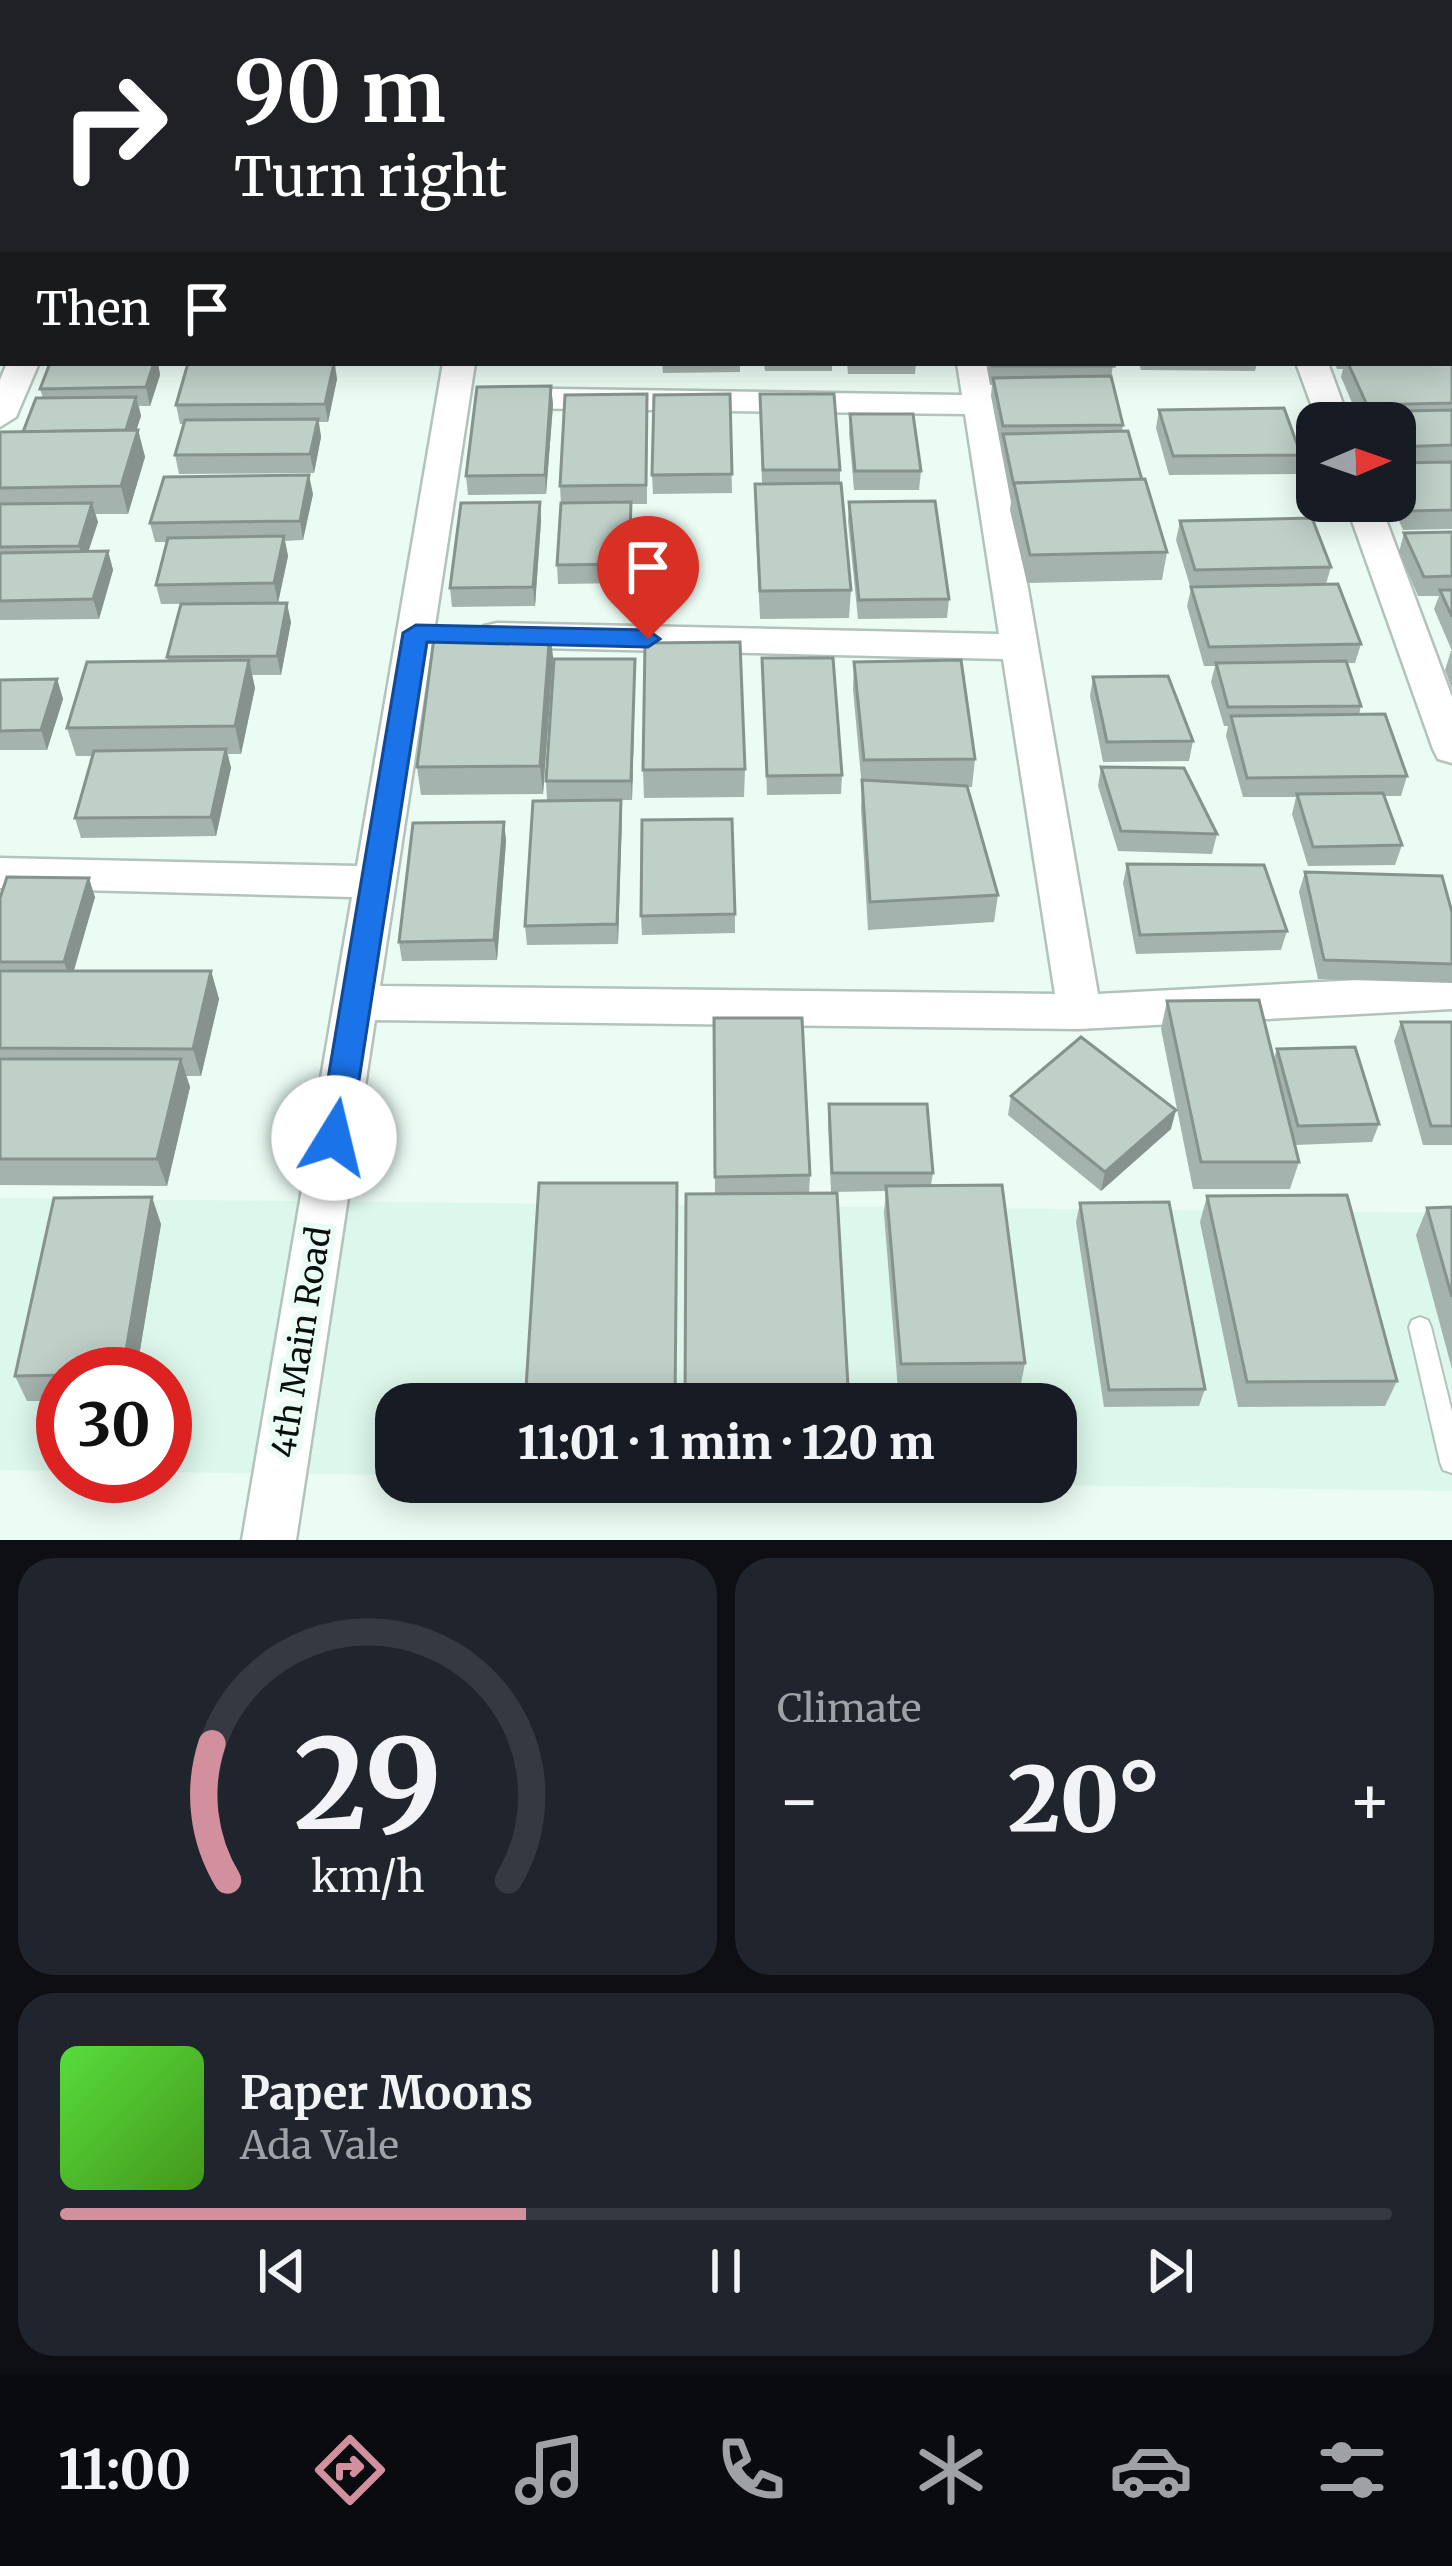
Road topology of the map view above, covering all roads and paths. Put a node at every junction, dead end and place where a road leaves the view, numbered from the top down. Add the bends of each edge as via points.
1 (974, 366) edge
2 (1313, 366) edge
3 (14, 371) edge
4 (456, 380) edge
5 (1326, 402) edge
6 (980, 405) junction
7 (0, 417) edge
8 (1370, 522) edge
9 (416, 633) junction
10 (1019, 647) junction
11 (1452, 749) edge
12 (0, 873) edge
13 (376, 882) junction
14 (1452, 992) edge
15 (356, 1003) junction
16 (1079, 1012) junction
17 (1420, 1327) dead end
18 (1452, 1462) edge
19 (269, 1540) edge

1 - 6 street
2 - 5 street
3 - 7 street
4 - 6 street
4 - 9 street, 4th Main Road
6 - 10 street
8 - 11 street
9 - 10 street
9 - 13 street, 4th Main Road
10 - 16 street
12 - 13 street
13 - 15 street, 4th Main Road
14 - 16 street
15 - 16 street
15 - 19 street, 4th Main Road
17 - 18 lane

